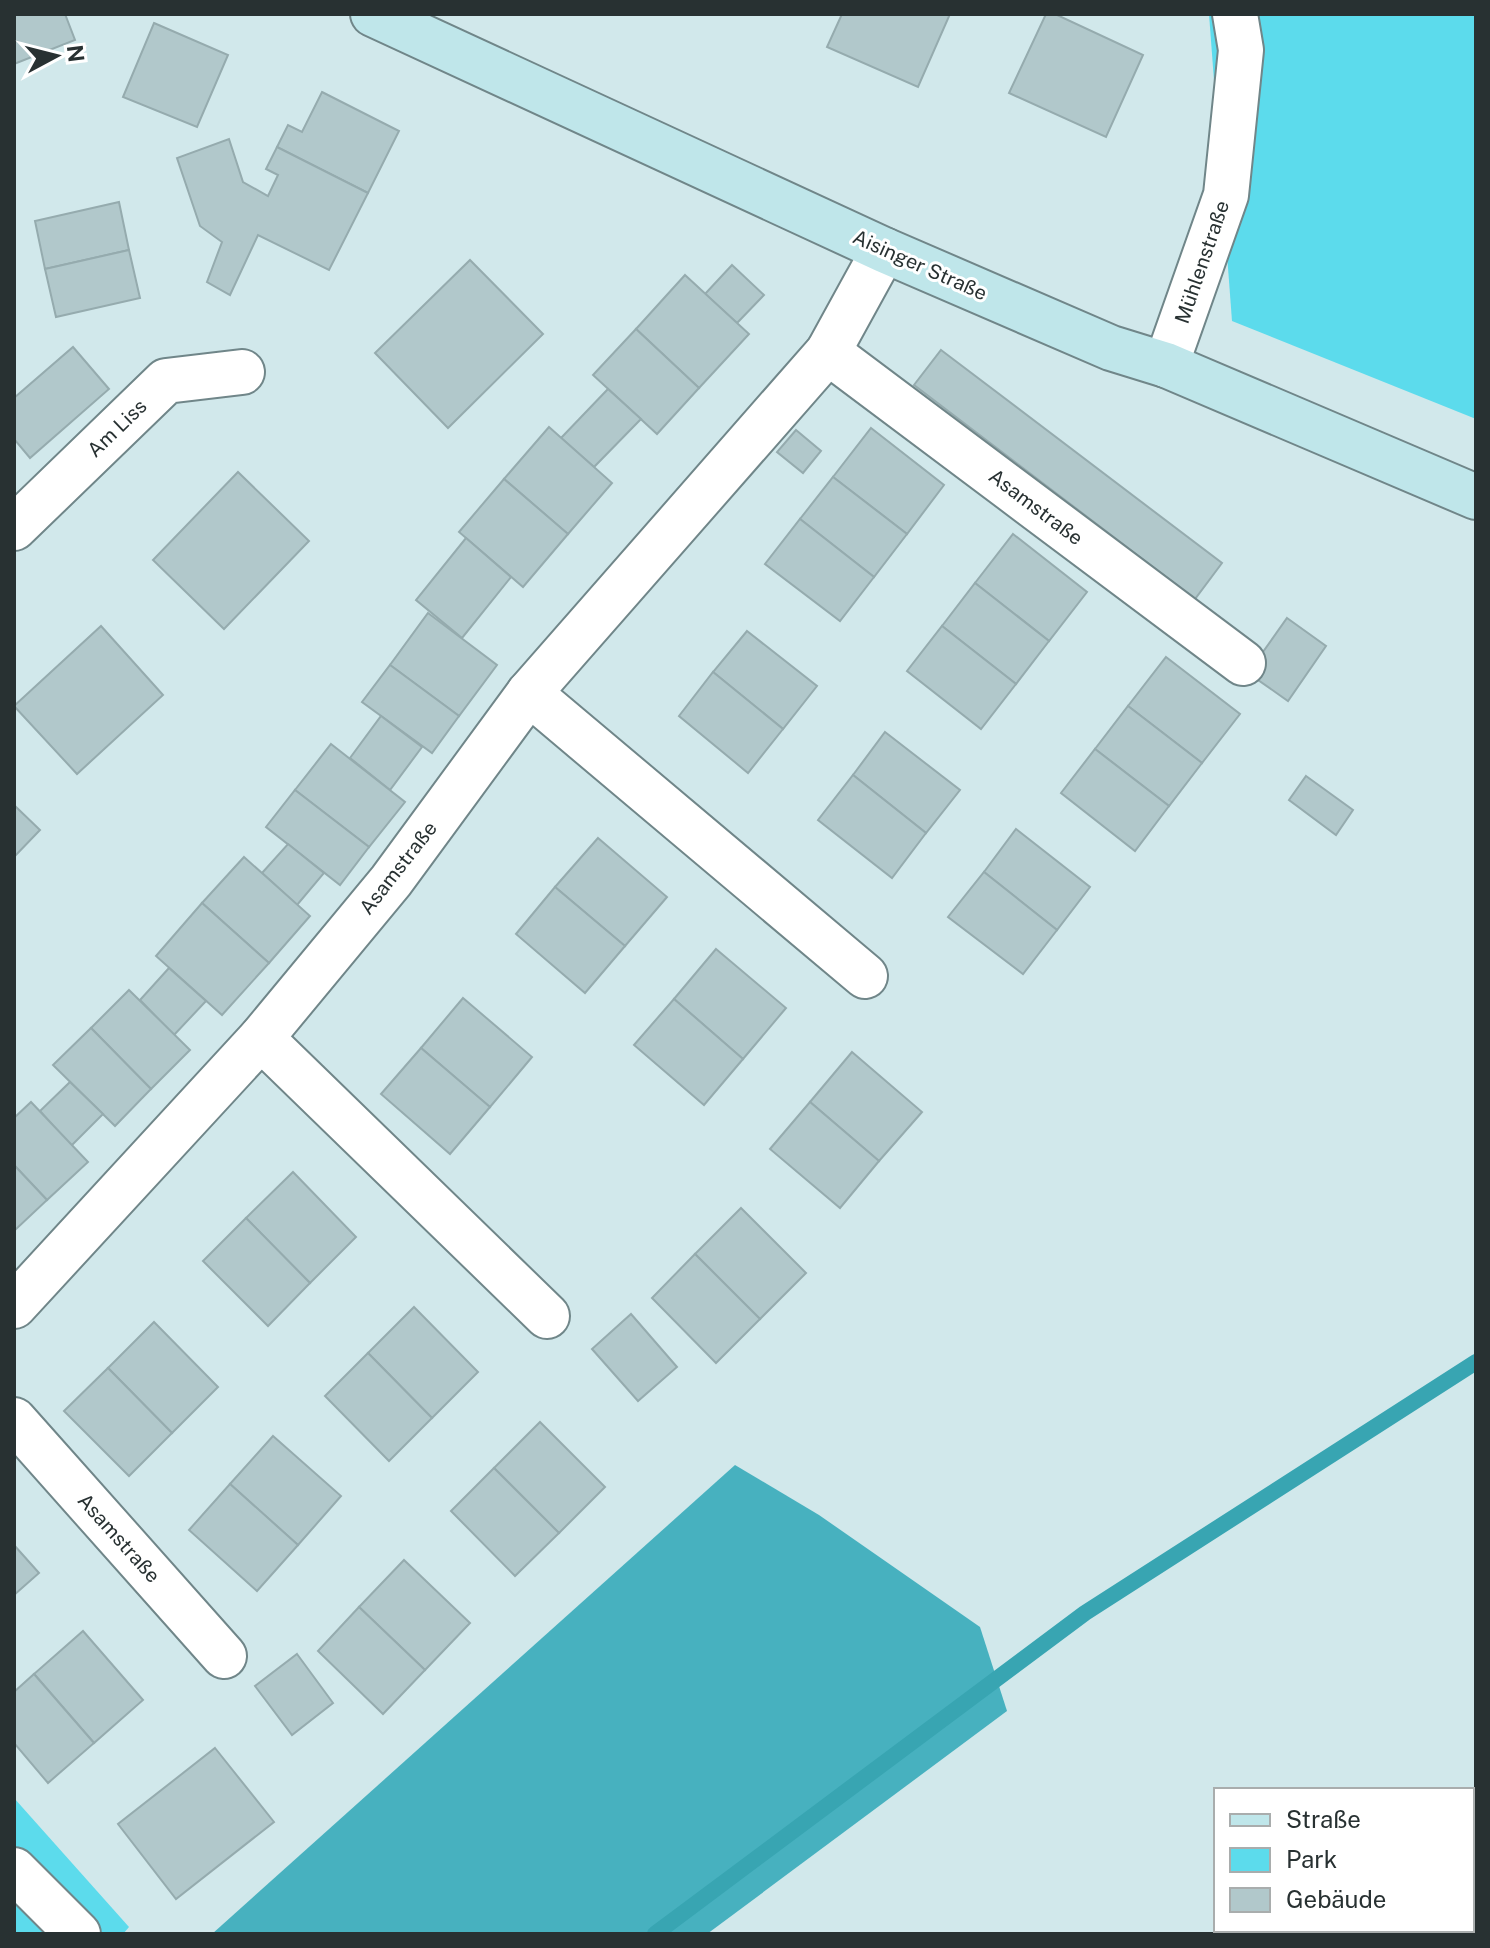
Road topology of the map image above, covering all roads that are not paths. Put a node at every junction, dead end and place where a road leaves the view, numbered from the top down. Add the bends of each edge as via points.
1 (373, 14) edge
2 (1235, 14) edge
3 (884, 250) junction
4 (828, 352) junction
5 (1166, 365) junction
6 (242, 372) dead end
7 (1476, 497) edge
8 (14, 528) edge
9 (1243, 663) dead end
10 (529, 693) junction
11 (865, 976) dead end
12 (261, 1038) junction
13 (14, 1306) edge
14 (547, 1316) dead end
15 (14, 1420) edge
16 (224, 1656) dead end
17 (14, 1870) edge
18 (78, 1934) edge

1 - 3 main road, Aisinger Straße
2 - 5 street, Mühlenstraße via 1241,50 1226,195
3 - 4 street, Asamstraße
3 - 5 main road, Aisinger Straße via 1111,348
4 - 9 street, Asamstraße
4 - 10 street, Asamstraße
5 - 7 main road, Aisinger Straße
6 - 8 street, Am Liss via 166,381
10 - 11 street
10 - 12 street, Asamstraße via 391,881
12 - 13 street, Asamstraße
12 - 14 street
15 - 16 street, Asamstraße
17 - 18 street

